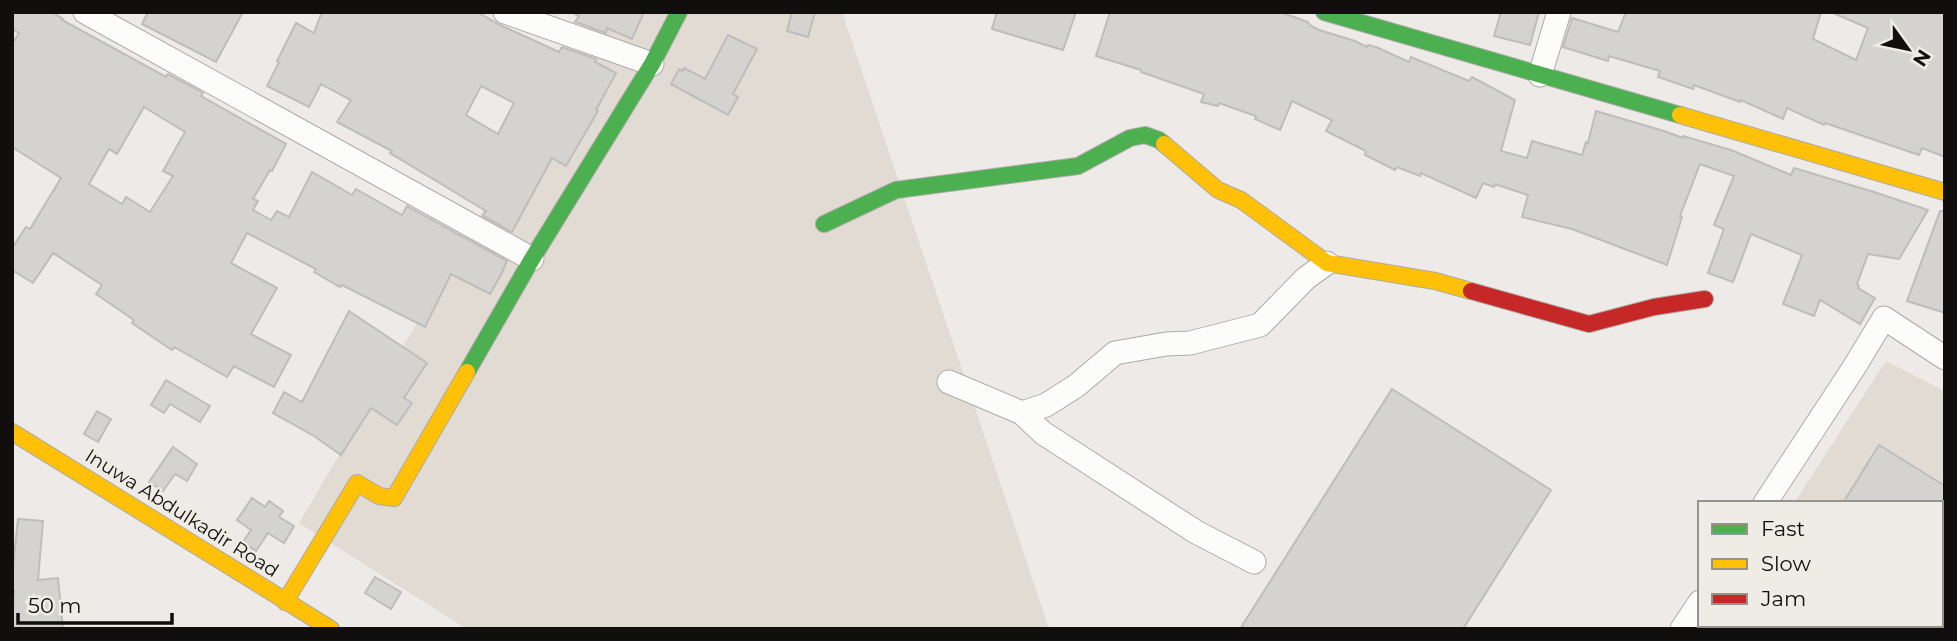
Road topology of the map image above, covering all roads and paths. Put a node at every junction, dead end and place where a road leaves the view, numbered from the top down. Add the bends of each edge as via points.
1 (85, 12) edge
2 (505, 12) edge
3 (680, 12) edge
4 (1324, 12) edge
5 (1559, 12) edge
6 (652, 64) junction
7 (1540, 75) junction
8 (1945, 192) edge
9 (824, 224) dead end
10 (531, 259) junction
11 (1327, 263) junction
12 (1705, 299) dead end
13 (1945, 358) edge
14 (949, 382) dead end
15 (1022, 413) junction
16 (12, 432) edge
17 (1766, 501) edge
18 (1254, 562) dead end
19 (285, 602) junction
20 (1698, 606) edge
21 (331, 629) edge
22 (1682, 629) edge

1 - 10 street
2 - 6 street
3 - 6 street
4 - 7 street
5 - 7 street
6 - 10 street
7 - 8 street
9 - 11 street via 897,190 1078,166 1130,138 1145,135 1159,140 1218,190 1241,200
10 - 19 street via 394,498 381,497 357,483
11 - 12 street via 1435,281 1589,324
11 - 15 street via 1260,325 1190,343 1115,353 1076,386 1046,405
13 - 17 street via 1884,318
14 - 15 street
15 - 18 street via 1043,433 1196,532
16 - 19 street, Inuwa Abdulkadir Road
19 - 21 street, Inuwa Abdulkadir Road
20 - 22 street

